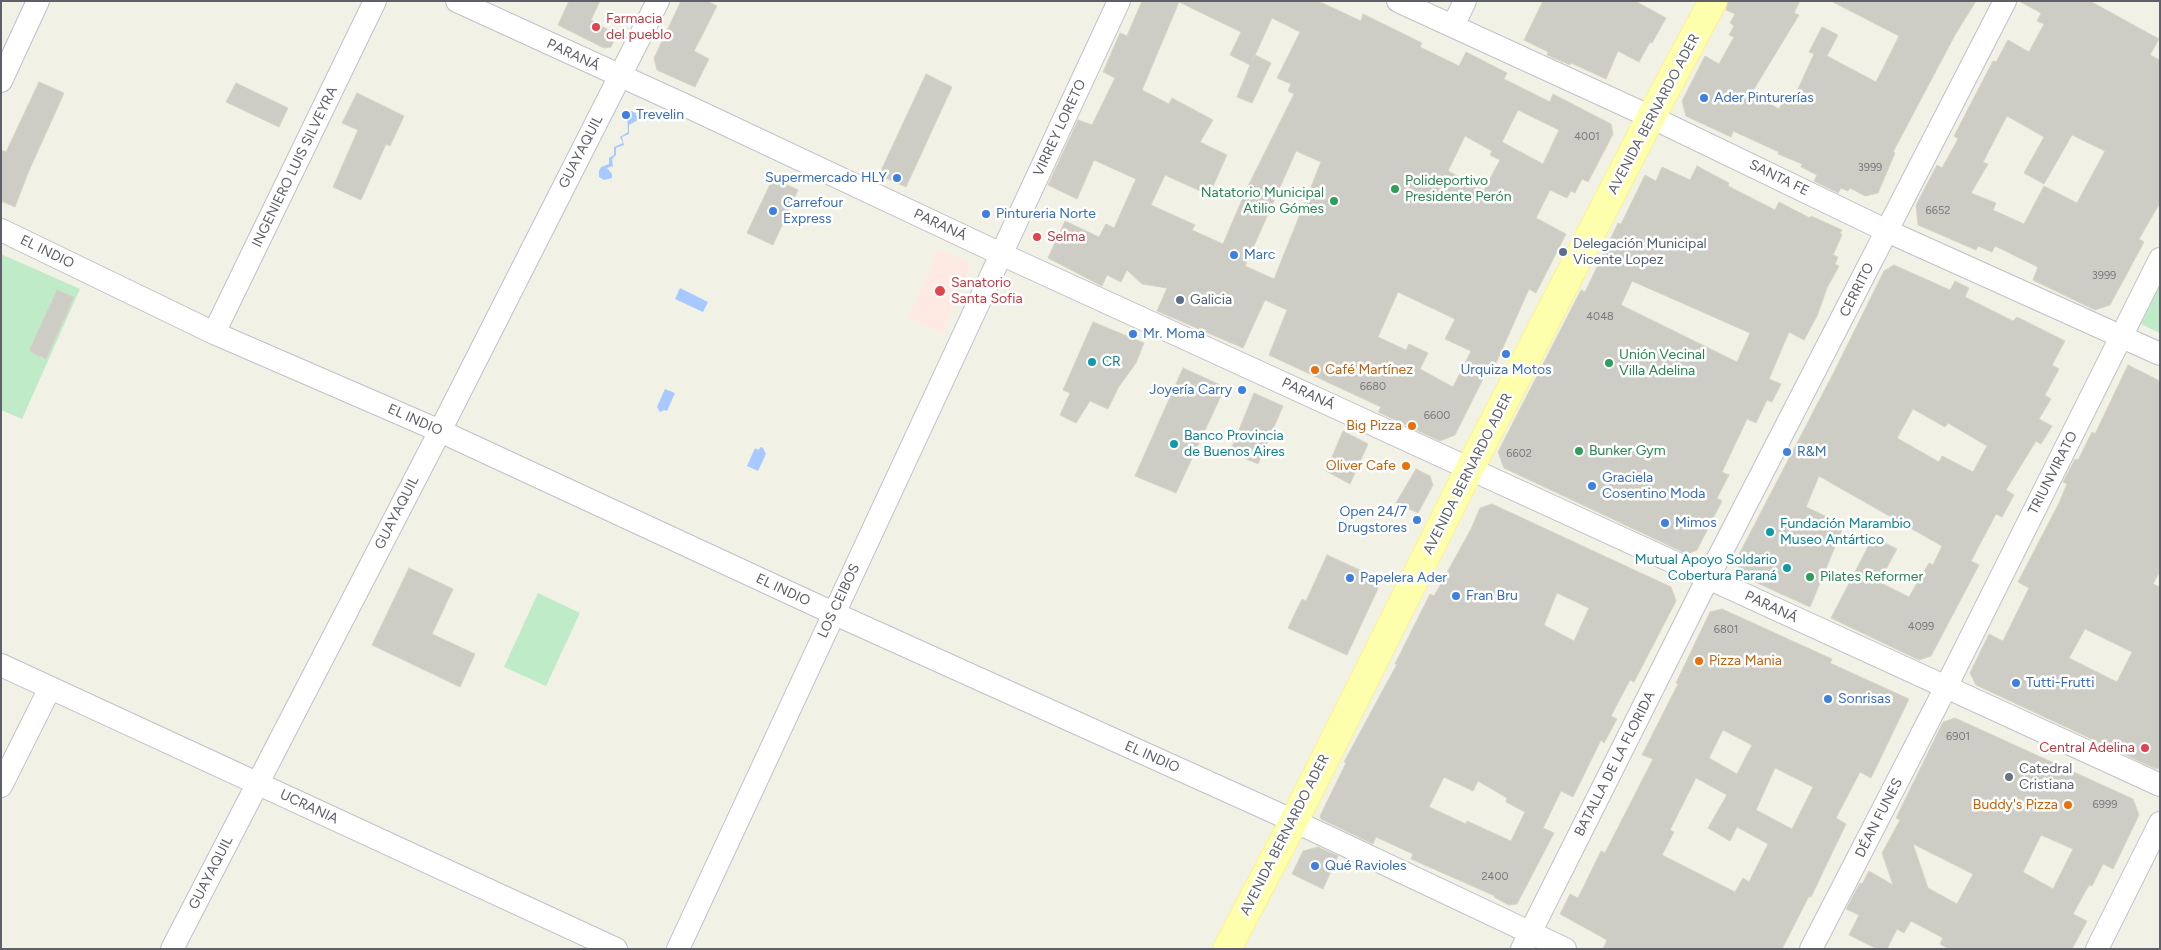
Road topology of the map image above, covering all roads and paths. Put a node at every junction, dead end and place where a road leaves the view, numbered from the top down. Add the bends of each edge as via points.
1 (38, 1) edge
2 (375, 1) edge
3 (457, 1) edge
4 (658, 1) edge
5 (1119, 1) edge
6 (1398, 1) edge
7 (1464, 1) edge
8 (1713, 1) edge
9 (2005, 1) edge
10 (1453, 26) junction
11 (619, 76) junction
12 (1, 81) edge
13 (1651, 117) junction
14 (1, 230) edge
15 (1887, 231) junction
16 (1001, 254) junction
17 (2160, 259) edge
18 (214, 333) junction
19 (2121, 336) junction
20 (2160, 354) edge
21 (440, 431) junction
22 (1470, 468) junction
23 (1708, 578) junction
24 (833, 613) junction
25 (1, 665) edge
26 (1946, 687) junction
27 (50, 688) junction
28 (257, 783) junction
29 (2160, 785) edge
30 (1, 786) edge
31 (1294, 821) junction
32 (2160, 823) edge
33 (1526, 941) edge
34 (172, 949) edge
35 (616, 949) edge
36 (678, 949) edge
37 (1227, 949) edge
38 (1565, 949) edge
39 (1811, 949) edge
40 (2097, 949) edge

1 - 12 street
2 - 18 street, INGENIERO LUIS SILVEYRA
3 - 11 street, PARANÁ
4 - 11 street, GUAYAQUIL
5 - 16 street, VIRREY LORETO
6 - 10 street, SANTA FE
7 - 10 street
8 - 13 main road, AVENIDA BERNARDO ADER
9 - 15 street, CERRITO
10 - 13 street, SANTA FE
11 - 16 street, PARANÁ
11 - 21 street, GUAYAQUIL
13 - 15 street, SANTA FE
13 - 22 main road, AVENIDA BERNARDO ADER
14 - 18 street, EL INDIO
15 - 19 street, SANTA FE
15 - 23 street, CERRITO
16 - 22 street, PARANÁ
16 - 24 street, LOS CEIBOS
17 - 19 street, TRIUNVIRATO
18 - 21 street, EL INDIO
19 - 20 street, SANTA FE
19 - 26 street, TRIUNVIRATO
21 - 24 street, EL INDIO
21 - 28 street, GUAYAQUIL
22 - 23 street, PARANÁ
22 - 31 main road, AVENIDA BERNARDO ADER
23 - 26 street, PARANÁ
23 - 33 street, BATALLA DE LA FLORIDA
24 - 31 street, EL INDIO
24 - 36 street, LOS CEIBOS
25 - 27 street, UCRANIA
26 - 29 street, PARANÁ
26 - 39 street, DÉAN FUNES
27 - 28 street, UCRANIA
27 - 30 street
28 - 34 street, GUAYAQUIL
28 - 35 street, UCRANIA
31 - 33 street, EL INDIO
31 - 37 main road, AVENIDA BERNARDO ADER
32 - 40 street
33 - 38 street, EL INDIO

